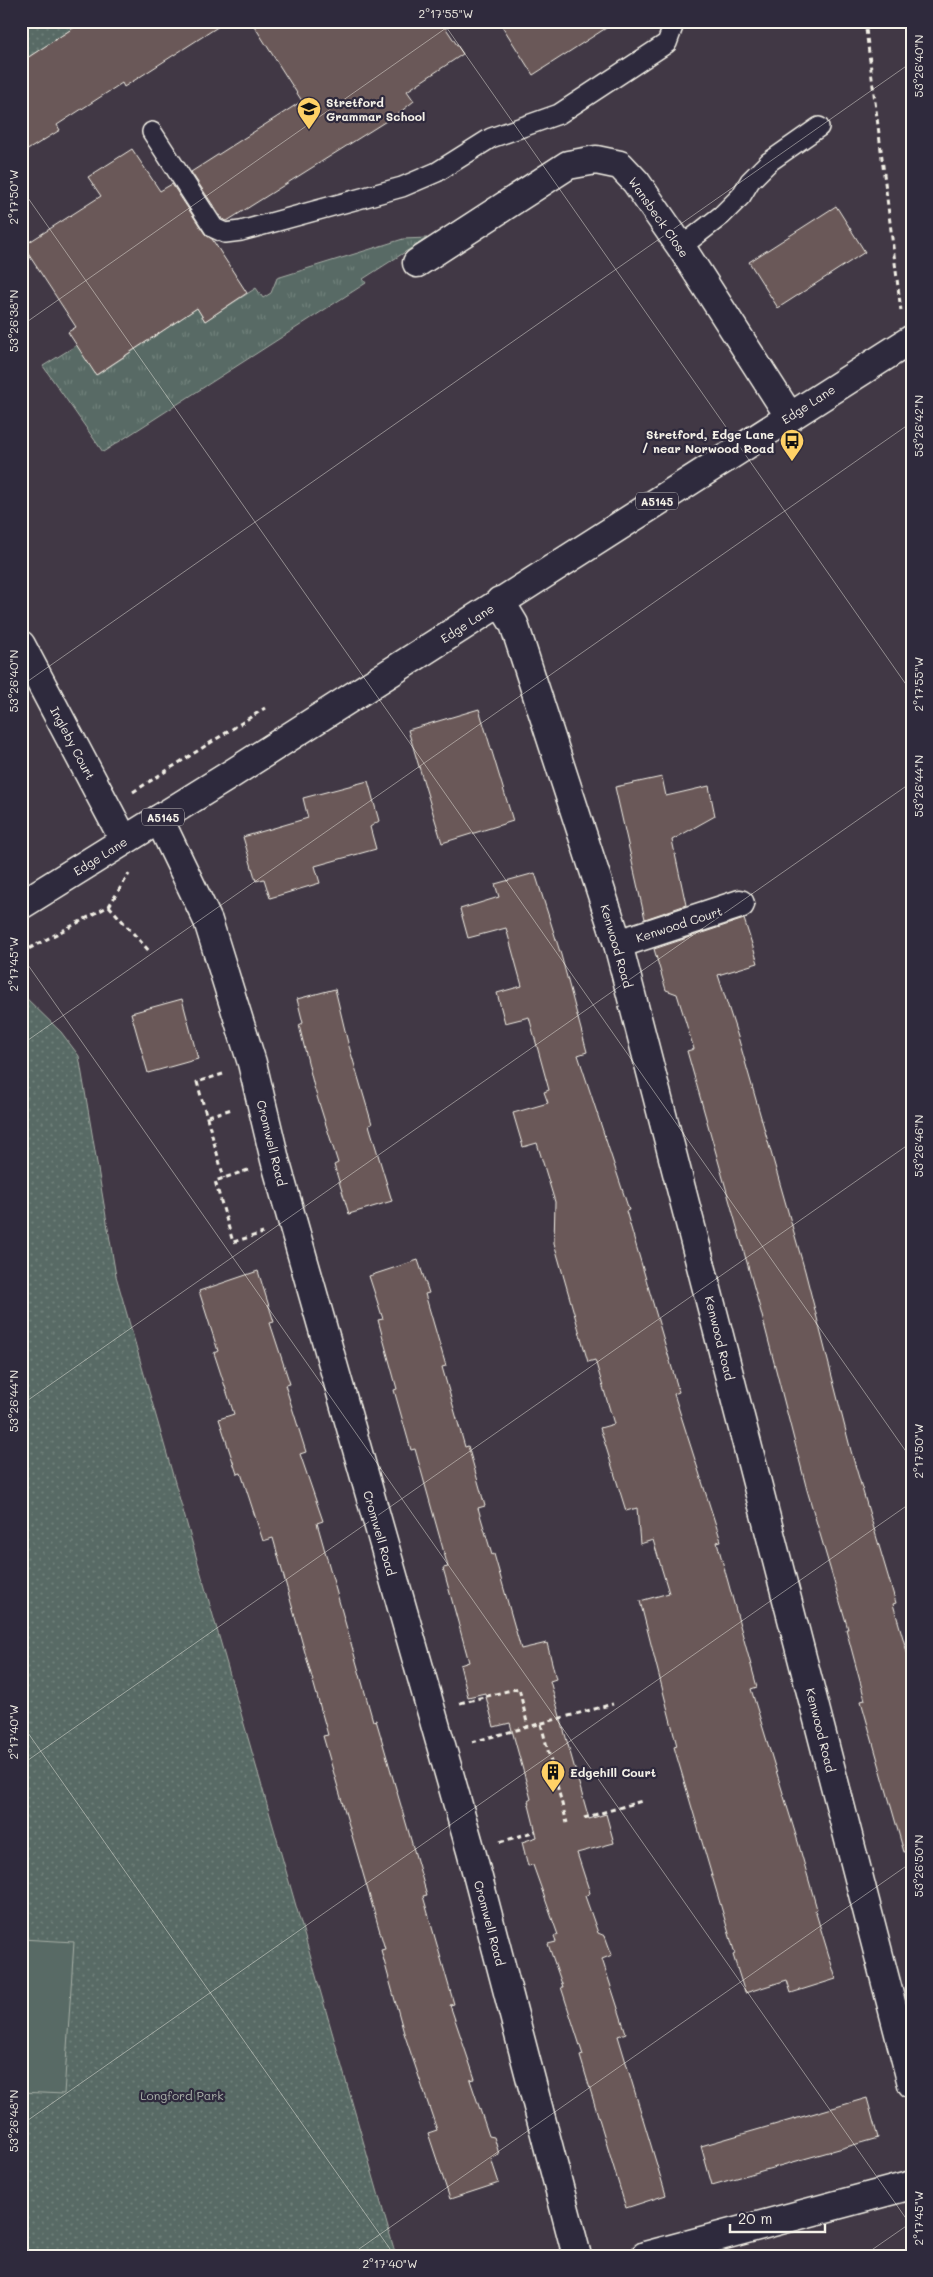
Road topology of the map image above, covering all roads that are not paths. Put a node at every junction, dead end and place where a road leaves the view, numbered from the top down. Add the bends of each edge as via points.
1 (675, 21) edge
2 (819, 127) dead end
3 (152, 132) dead end
4 (681, 247) junction
5 (417, 263) dead end
6 (909, 345) edge
7 (790, 417) junction
8 (500, 601) junction
9 (21, 645) edge
10 (159, 819) junction
11 (124, 840) junction
12 (740, 904) dead end
13 (21, 905) edge
14 (618, 944) junction
15 (912, 2084) edge
16 (912, 2185) edge
17 (707, 2248) edge
18 (576, 2256) edge
19 (645, 2256) edge

1 - 3 lane via 667,43 559,114 491,138 436,172 402,187 241,231 225,233 214,228
2 - 4 lane via 769,162 722,215
4 - 5 main road, Wansbeck Close via 636,182 620,165 596,160 568,165
4 - 7 main road, Wansbeck Close
6 - 7 main road, Edge Lane / A5145
7 - 8 main road, Edge Lane / A5145
8 - 10 main road, Edge Lane / A5145
8 - 14 main road, Kenwood Road via 514,624
9 - 11 main road, Ingleby Court
10 - 11 main road, Edge Lane / A5145
10 - 18 main road, Cromwell Road via 208,921 252,1064 275,1160 471,1851
11 - 13 main road, Edge Lane / A5145
12 - 14 main road, Kenwood Court
14 - 15 main road, Kenwood Road
16 - 17 main road
17 - 19 main road

